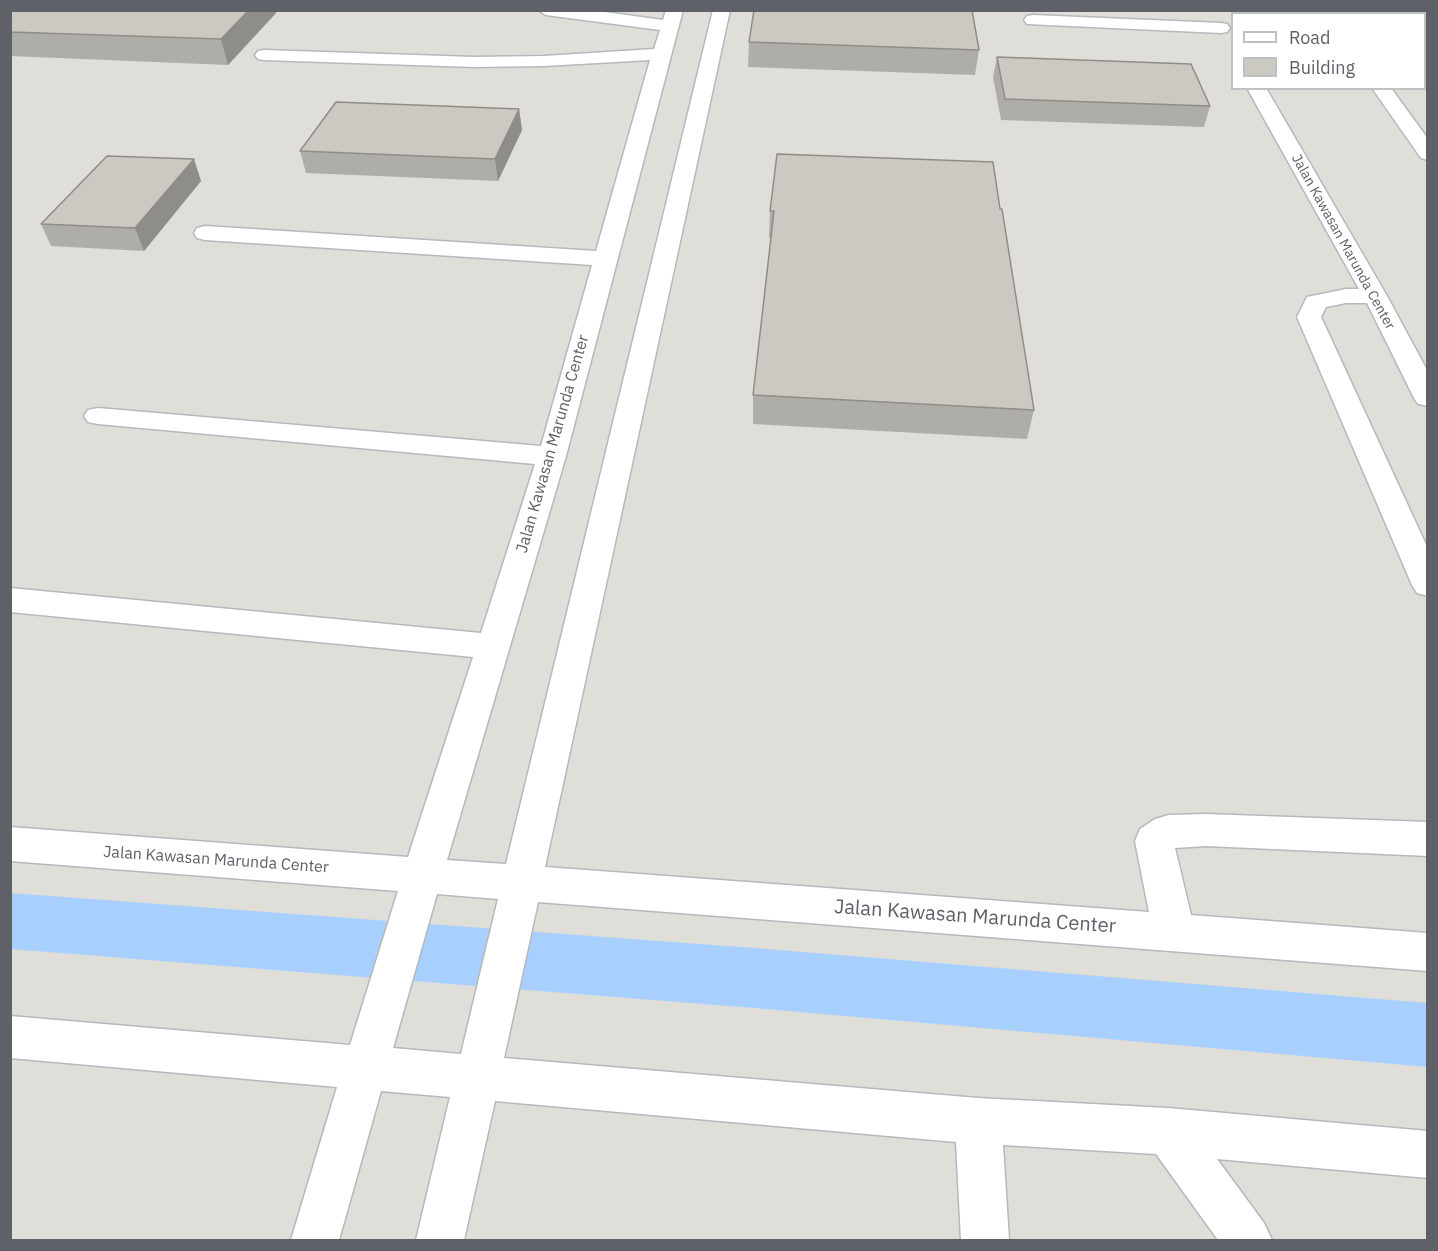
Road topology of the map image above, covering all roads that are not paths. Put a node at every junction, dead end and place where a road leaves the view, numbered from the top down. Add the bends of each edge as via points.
1 (546, 10) edge
2 (722, 10) edge
3 (1212, 10) edge
4 (673, 18) edge
5 (1033, 20) dead end
6 (661, 54) junction
7 (264, 55) dead end
8 (1257, 90) edge
9 (1382, 90) edge
10 (1428, 154) edge
11 (205, 233) dead end
12 (606, 259) junction
13 (1375, 296) junction
14 (1428, 398) edge
15 (98, 416) dead end
16 (552, 456) junction
17 (1428, 585) edge
18 (10, 600) edge
19 (492, 646) junction
20 (1428, 839) edge
21 (10, 843) edge
22 (417, 891) junction
23 (518, 900) junction
24 (1174, 932) junction
25 (1428, 952) edge
26 (10, 1037) edge
27 (371, 1052) junction
28 (477, 1078) junction
29 (978, 1121) junction
30 (1168, 1131) junction
31 (1428, 1155) edge
32 (315, 1240) edge
33 (440, 1240) edge
34 (986, 1240) edge
35 (1247, 1240) edge

1 - 4 lane
2 - 23 lane
3 - 5 lane via 1224,33
4 - 6 lane, Jalan Kawasan Marunda Center
6 - 7 lane via 474,62
6 - 12 lane, Jalan Kawasan Marunda Center
8 - 13 lane, Jalan Kawasan Marunda Center
9 - 10 lane
11 - 12 lane
12 - 16 lane, Jalan Kawasan Marunda Center
13 - 14 lane, Jalan Kawasan Marunda Center
13 - 17 lane via 1316,302 1309,316
15 - 16 lane
16 - 19 lane, Jalan Kawasan Marunda Center
18 - 19 lane
19 - 22 lane, Jalan Kawasan Marunda Center
20 - 24 lane via 1169,831 1154,841
21 - 22 lane, Jalan Kawasan Marunda Center
22 - 23 lane, Jalan Kawasan Marunda Center
22 - 27 lane, Jalan Kawasan Marunda Center
23 - 24 lane, Jalan Kawasan Marunda Center
23 - 28 lane
24 - 25 lane, Jalan Kawasan Marunda Center
26 - 27 lane
27 - 28 lane
27 - 32 lane, Jalan Kawasan Marunda Center
28 - 29 lane
28 - 33 lane
29 - 30 lane
29 - 34 lane
30 - 31 lane
30 - 35 lane

